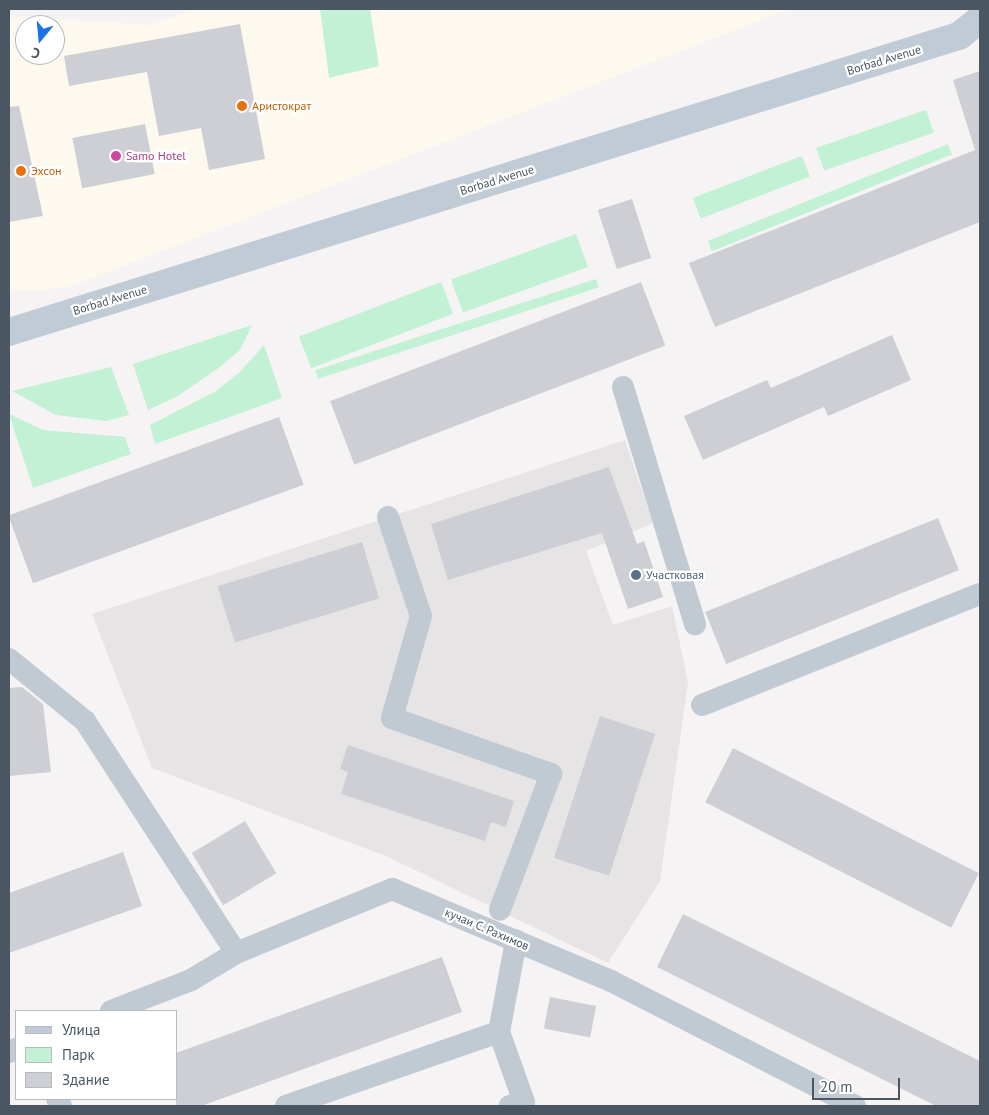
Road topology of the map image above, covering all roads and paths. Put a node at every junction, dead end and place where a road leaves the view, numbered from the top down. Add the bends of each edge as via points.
1 (980, 19) edge
2 (9, 332) edge
3 (623, 387) dead end
4 (388, 517) dead end
5 (980, 594) edge
6 (695, 624) dead end
7 (9, 659) edge
8 (702, 705) dead end
9 (500, 910) dead end
10 (516, 942) junction
11 (236, 954) junction
12 (115, 1010) edge
13 (499, 1032) junction
14 (286, 1106) edge
15 (510, 1106) edge
16 (856, 1106) edge

1 - 2 street, Borbad Avenue via 959,36
3 - 6 street
4 - 9 street via 421,616 392,718 552,774
5 - 8 street
7 - 11 street via 85,721
10 - 11 street, кучаи С. Рахимов via 392,889
10 - 13 street
10 - 16 street, кучаи С. Рахимов via 611,981
11 - 12 street, кучаи С. Рахимов via 191,980
13 - 14 street
13 - 15 street via 524,1102

